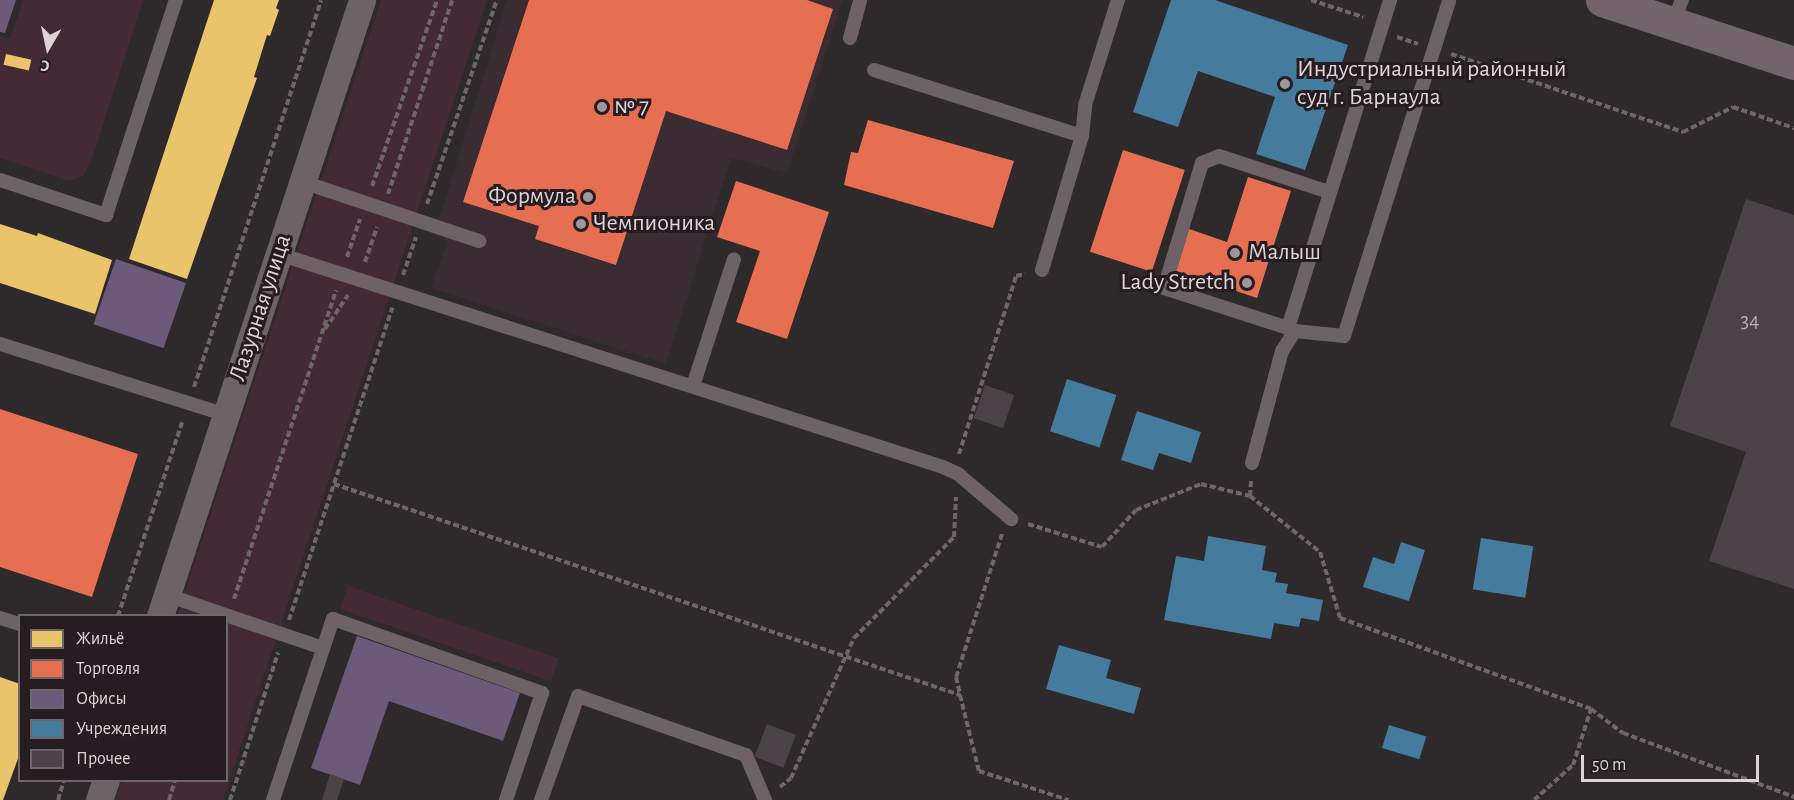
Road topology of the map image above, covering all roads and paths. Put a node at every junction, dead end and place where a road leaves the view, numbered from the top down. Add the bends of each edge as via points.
1 (176, 0) edge
2 (321, 0) edge
3 (362, 0) edge
4 (437, 0) edge
5 (452, 0) edge
6 (497, 0) edge
7 (860, 0) edge
8 (1118, 0) edge
9 (1311, 0) edge
10 (1390, 0) edge
11 (1449, 0) edge
12 (1602, 0) edge
13 (1366, 9) dead end
14 (1677, 12) edge
15 (1363, 18) junction
16 (1380, 31) junction
17 (850, 38) dead end
18 (1434, 49) junction
19 (1794, 63) edge
20 (874, 70) dead end
21 (1794, 128) edge
22 (1082, 136) junction
23 (0, 180) edge
24 (303, 182) junction
25 (1329, 192) junction
26 (366, 202) junction
27 (384, 208) junction
28 (421, 221) junction
29 (479, 241) dead end
30 (279, 254) junction
31 (735, 259) dead end
32 (1042, 270) joint
33 (341, 274) junction
34 (359, 280) junction
35 (397, 293) junction
36 (1291, 329) junction
37 (322, 334) junction
38 (0, 344) edge
39 (693, 386) junction
40 (188, 403) junction
41 (226, 415) junction
42 (1252, 463) dead end
43 (958, 474) junction
44 (334, 484) junction
45 (1010, 518) junction
46 (163, 605) edge
47 (118, 614) edge
48 (216, 614) edge
49 (228, 616) joint
50 (0, 618) edge
51 (18, 623) edge
52 (284, 635) junction
53 (323, 648) junction
54 (846, 656) junction
55 (960, 695) junction
56 (1591, 709) junction
57 (63, 782) edge
58 (105, 782) edge
59 (174, 782) edge
60 (1794, 796) edge
61 (58, 800) edge
62 (99, 800) edge
63 (169, 800) edge
64 (230, 800) edge
65 (273, 800) edge
66 (506, 800) edge
67 (541, 800) edge
68 (765, 800) edge
69 (1068, 800) edge
70 (1534, 800) edge

1 - 23 lane via 105,215
2 - 40 path
3 - 24 street, Лазурная улица
4 - 26 path
5 - 27 path
6 - 28 path
7 - 17 lane
8 - 22 lane via 1085,105
9 - 15 path
10 - 16 lane
11 - 18 lane
12 - 14 main road
13 - 15 path
14 - 19 main road
15 - 16 path
16 - 18 path
16 - 25 lane
18 - 21 path via 1683,132 1733,107
18 - 36 lane via 1344,336
20 - 22 lane
22 - 32 lane
24 - 26 lane
24 - 30 street, Лазурная улица
25 - 36 lane
25 - 36 lane via 1219,156 1202,164 1164,288
26 - 27 lane
26 - 33 path
27 - 28 lane
27 - 34 path
28 - 29 lane
28 - 35 path
30 - 33 lane
30 - 41 street, Лазурная улица
31 - 39 lane
32 - 43 path via 1016,276 959,450
33 - 34 lane
33 - 37 path
34 - 35 lane
34 - 37 path
35 - 39 lane
35 - 44 path
36 - 42 lane
37 - 49 path
38 - 40 lane
39 - 43 lane
40 - 41 lane
40 - 47 path
41 - 46 street, Лазурная улица
43 - 45 lane
43 - 54 path via 954,537 854,638
44 - 52 path
44 - 54 path
45 - 55 path via 956,677
45 - 56 path via 1102,547 1136,510 1201,484 1250,496 1320,552 1340,618
46 - 48 lane
49 - 52 lane
50 - 51 lane
52 - 53 lane
52 - 64 path
53 - 65 lane
53 - 66 lane via 333,619 542,693
54 - 55 path
54 - 68 path via 790,778
55 - 69 path via 979,771
56 - 60 path via 1623,733
56 - 70 path via 1573,765
57 - 61 path
58 - 62 street
59 - 63 path
67 - 68 lane via 578,696 746,755

